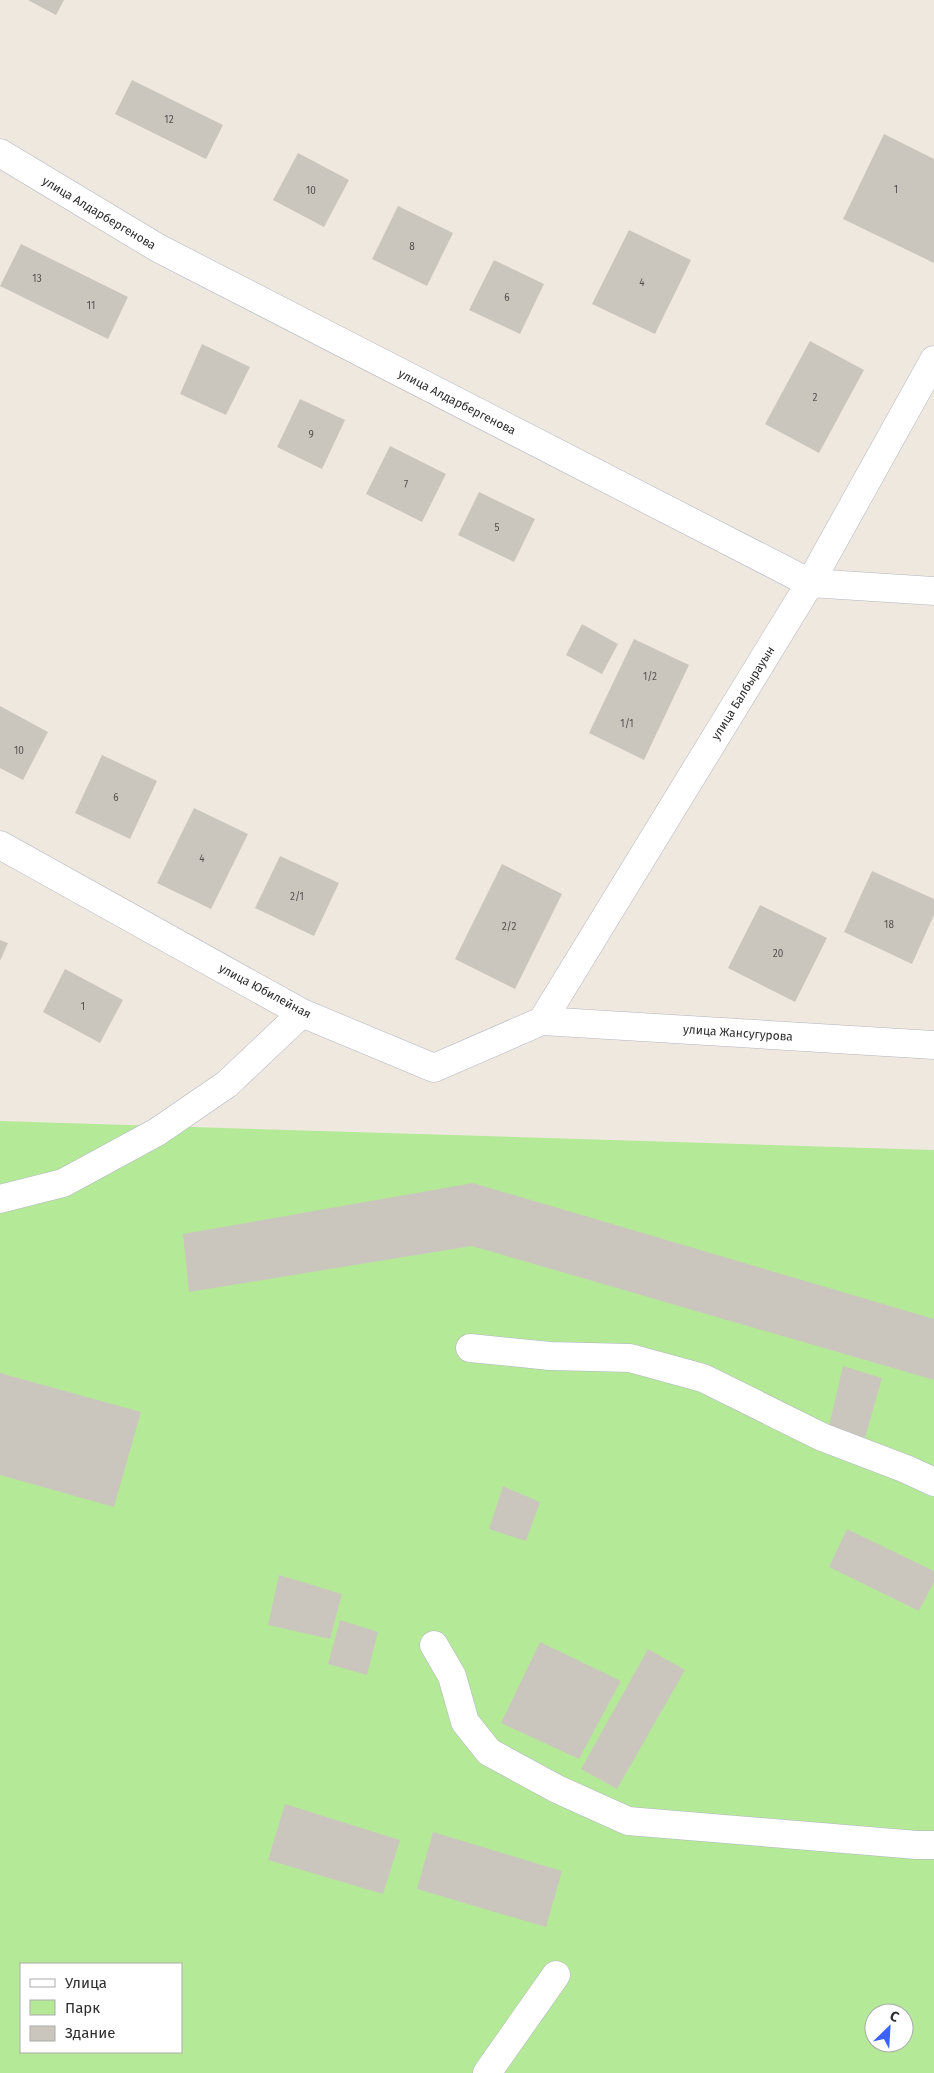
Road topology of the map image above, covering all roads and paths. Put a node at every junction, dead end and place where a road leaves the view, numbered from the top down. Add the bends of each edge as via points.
1 (0, 153) edge
2 (934, 360) edge
3 (810, 584) junction
4 (934, 591) edge
5 (0, 844) edge
6 (302, 1013) junction
7 (542, 1020) junction
8 (934, 1045) edge
9 (0, 1199) edge
10 (470, 1348) dead end
11 (934, 1482) edge
12 (434, 1645) dead end
13 (934, 1845) edge
14 (556, 1975) dead end
15 (487, 2073) edge

1 - 3 street, улица Алдарбергенова via 158,248
2 - 3 street, улица Балбырауын
3 - 4 street, улица Алдарбергенова
3 - 7 street, улица Балбырауын
5 - 6 street, улица Юбилейная
6 - 7 street, улица Юбилейная via 434,1068
6 - 9 street via 227,1084 157,1132 63,1183
7 - 8 street, улица Жансугурова
10 - 11 street via 550,1356 630,1358 703,1378 822,1437
12 - 13 street via 452,1676 465,1722 489,1752 557,1789 628,1820
14 - 15 street

